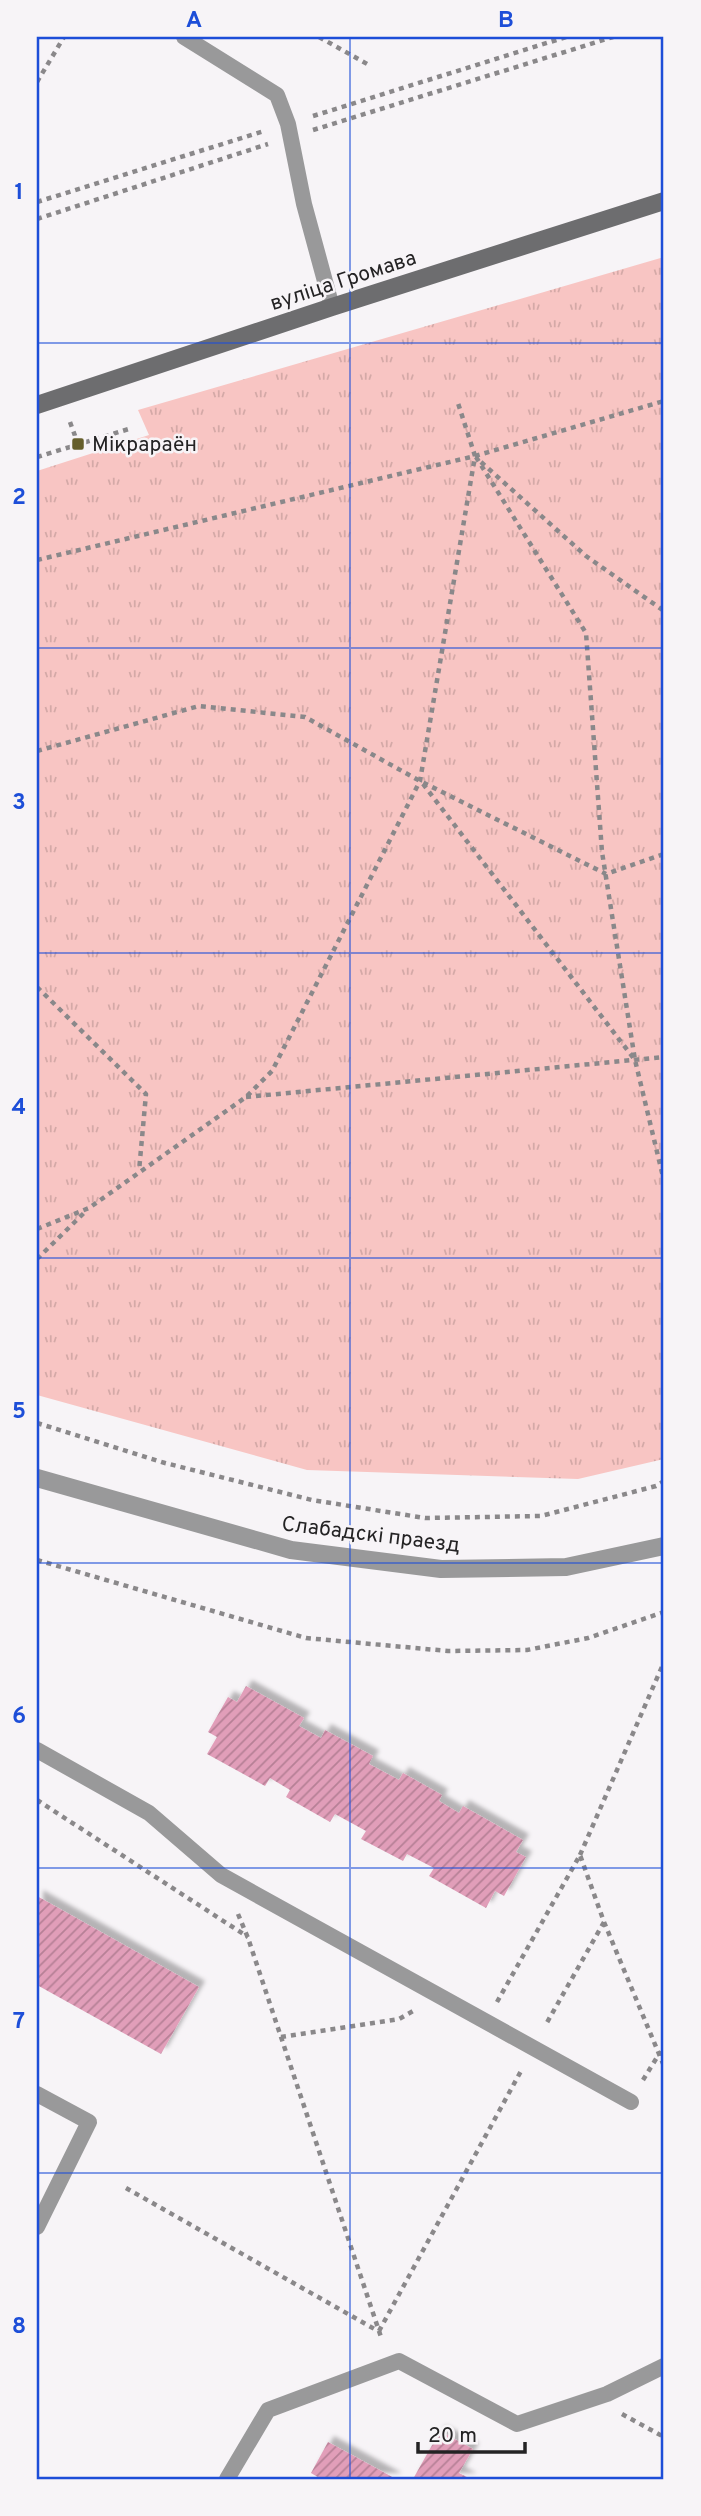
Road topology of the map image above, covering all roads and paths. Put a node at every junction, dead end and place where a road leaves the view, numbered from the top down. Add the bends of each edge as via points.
1 (64, 37) edge
2 (184, 37) edge
3 (319, 37) edge
4 (613, 37) edge
5 (369, 65) dead end
6 (37, 82) edge
7 (290, 137) junction
8 (664, 201) edge
9 (37, 219) edge
10 (332, 307) junction
11 (457, 400) dead end
12 (664, 401) edge
13 (37, 405) edge
14 (132, 428) dead end
15 (475, 456) junction
16 (37, 457) edge
17 (37, 560) edge
18 (664, 611) edge
19 (37, 751) edge
20 (420, 780) junction
21 (664, 853) edge
22 (606, 874) junction
23 (37, 987) edge
24 (664, 1057) edge
25 (635, 1060) junction
26 (246, 1097) junction
27 (139, 1172) junction
28 (664, 1181) edge
29 (89, 1208) junction
30 (37, 1229) edge
31 (37, 1259) edge
32 (37, 1423) edge
33 (37, 1478) edge
34 (664, 1481) edge
35 (664, 1546) edge
36 (37, 1560) edge
37 (664, 1612) edge
38 (664, 1662) edge
39 (37, 1750) edge
40 (37, 1800) edge
41 (580, 1855) junction
42 (221, 1875) junction
43 (604, 1922) junction
44 (248, 1938) junction
45 (440, 1996) junction
46 (486, 2022) junction
47 (281, 2036) junction
48 (533, 2048) junction
49 (661, 2053) edge
50 (664, 2066) edge
51 (37, 2094) edge
52 (631, 2102) joint
53 (125, 2188) dead end
54 (37, 2227) edge
55 (379, 2331) junction
56 (664, 2366) edge
57 (594, 2399) junction
58 (664, 2437) edge
59 (227, 2479) edge

1 - 6 path
2 - 7 lane via 277,94
3 - 5 path
4 - 7 path
7 - 9 path
7 - 10 lane
8 - 10 main road, вуліца Громава
10 - 13 main road, вуліца Громава
11 - 15 path
12 - 15 path
14 - 16 path
15 - 17 path
15 - 18 path via 586,556
15 - 20 path
15 - 22 path via 586,633
19 - 20 path via 199,706 305,717
20 - 22 path
20 - 25 path
20 - 26 path via 272,1071
21 - 22 path
22 - 25 path
23 - 27 path via 146,1094
24 - 25 path
25 - 26 path
25 - 28 path
26 - 27 path
27 - 29 path
29 - 30 path
29 - 31 path
32 - 34 path via 165,1463 312,1500 425,1518 541,1516
33 - 35 street, Слабадскі праезд via 291,1550 441,1569 566,1567
36 - 37 path via 306,1638 448,1651 527,1650 588,1637
38 - 41 path
39 - 42 lane via 149,1813
40 - 44 path
41 - 43 path
41 - 46 path
42 - 44 path
42 - 45 lane
43 - 48 path
43 - 49 path
44 - 47 path
45 - 46 lane
45 - 47 path via 399,2020
46 - 48 lane
47 - 55 path
48 - 52 lane
48 - 55 path
49 - 50 path
49 - 52 path
51 - 54 lane via 89,2122
53 - 55 path
56 - 57 lane
57 - 58 path
57 - 59 lane via 517,2424 399,2361 268,2410

